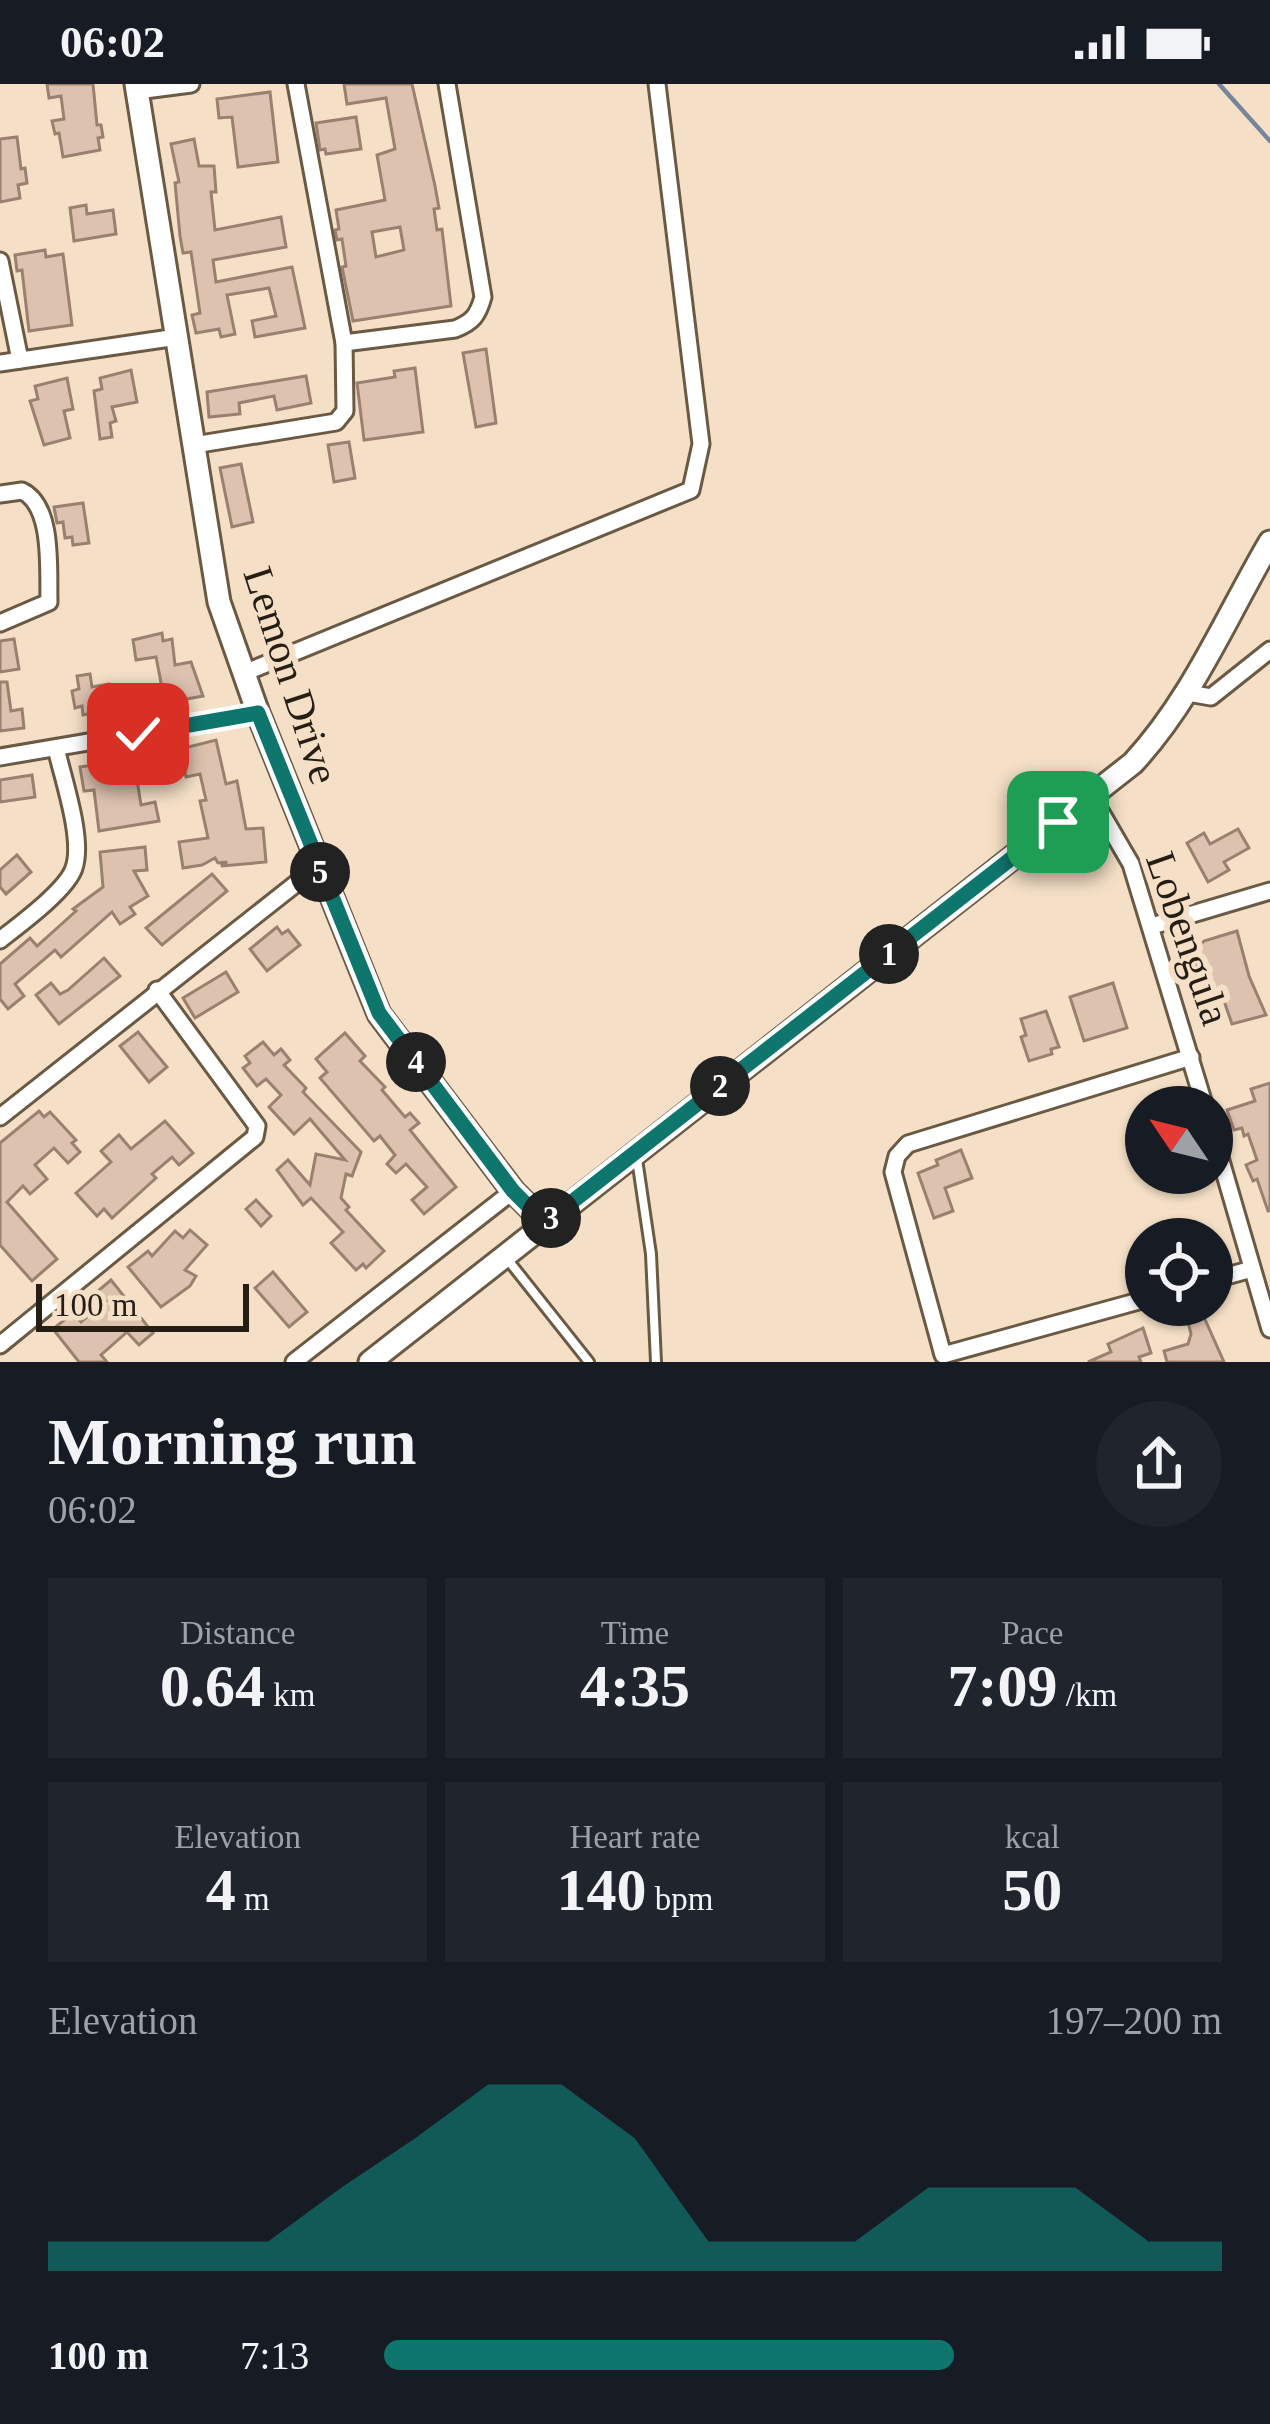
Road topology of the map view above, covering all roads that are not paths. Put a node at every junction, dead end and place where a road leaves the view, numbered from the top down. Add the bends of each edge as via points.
1 (190, 84) edge
2 (296, 84) edge
3 (447, 84) edge
4 (657, 84) edge
5 (137, 87) edge
6 (0, 261) edge
7 (177, 337) junction
8 (344, 343) junction
9 (20, 360) junction
10 (0, 363) edge
11 (194, 445) junction
12 (0, 494) edge
13 (1270, 542) edge
14 (0, 622) edge
15 (1270, 650) edge
16 (244, 673) junction
17 (1188, 693) junction
18 (258, 713) junction
19 (56, 748) junction
20 (0, 757) edge
21 (1092, 796) junction
22 (317, 866) junction
23 (1270, 890) edge
24 (1152, 926) junction
25 (0, 940) edge
26 (157, 990) junction
27 (1191, 1057) junction
28 (1199, 1086) edge
29 (0, 1117) edge
30 (636, 1151) junction
31 (513, 1191) junction
32 (1231, 1194) edge
33 (545, 1223) junction
34 (504, 1256) junction
35 (1252, 1268) junction
36 (1233, 1274) edge
37 (1125, 1305) edge
38 (1270, 1329) edge
39 (0, 1346) edge
40 (294, 1362) edge
41 (370, 1362) edge
42 (589, 1362) edge
43 (656, 1362) edge

1 - 5 street
2 - 8 street
3 - 8 street via 480,310 455,329
4 - 16 street via 701,444 691,490
5 - 7 street, Lemon Drive
6 - 9 street
7 - 9 street
7 - 11 street, Lemon Drive
8 - 11 street via 341,418
9 - 10 street
11 - 16 street, Lemon Drive via 219,602
12 - 14 street via 22,491 38,505 49,602
13 - 17 street
15 - 17 street via 1211,697
16 - 18 street, Lemon Drive
17 - 21 street via 1148,747
18 - 19 street
18 - 22 street, Lemon Drive
19 - 20 street
19 - 25 street via 75,865
21 - 24 street, Lobengula via 1131,864
21 - 30 street
22 - 26 street
22 - 31 street, Lemon Drive via 379,1013
23 - 24 street
24 - 27 street, Lobengula
26 - 29 street
26 - 39 street via 257,1126 255,1137
27 - 28 street, Lobengula
27 - 37 street via 908,1144 892,1172 943,1355
30 - 33 street
30 - 43 lane
31 - 33 street, Lemon Drive
31 - 40 street
32 - 35 street
33 - 34 street
34 - 41 street
34 - 42 lane
35 - 36 street
35 - 38 street

